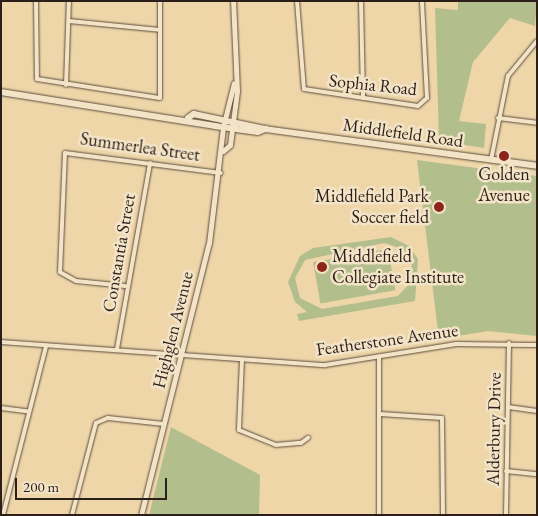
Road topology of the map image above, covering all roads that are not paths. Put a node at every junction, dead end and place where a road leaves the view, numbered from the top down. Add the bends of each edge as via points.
1 (36, 1) edge
2 (70, 1) edge
3 (160, 1) edge
4 (233, 1) edge
5 (296, 1) edge
6 (361, 1) edge
7 (422, 1) edge
8 (69, 21) junction
9 (160, 30) junction
10 (537, 41) edge
11 (234, 83) junction
12 (66, 84) junction
13 (1, 92) edge
14 (363, 98) junction
15 (188, 118) junction
16 (498, 118) junction
17 (225, 119) junction
18 (234, 121) junction
19 (537, 123) edge
20 (223, 127) junction
21 (232, 129) junction
22 (265, 129) junction
23 (223, 151) junction
24 (492, 160) junction
25 (150, 163) junction
26 (537, 166) edge
27 (221, 173) junction
28 (125, 286) junction
29 (1, 342) edge
30 (509, 343) junction
31 (537, 344) edge
32 (46, 346) junction
33 (117, 349) junction
34 (181, 354) junction
35 (379, 357) junction
36 (242, 360) junction
37 (508, 407) junction
38 (1, 408) edge
39 (537, 410) edge
40 (27, 411) junction
41 (380, 414) junction
42 (164, 424) junction
43 (308, 438) dead end
44 (506, 471) junction
45 (537, 474) edge
46 (3, 515) edge
47 (72, 515) edge
48 (141, 515) edge
49 (379, 515) edge
50 (443, 515) edge
51 (506, 515) edge

1 - 12 street via 36,74 41,81
2 - 8 street
3 - 9 street
4 - 11 street, Highglen Avenue
5 - 14 street, Sophia Road via 304,89
6 - 14 street
7 - 14 street, Sophia Road via 426,102 413,106
8 - 9 street
8 - 12 street
9 - 12 street via 160,98
10 - 16 street via 508,76
11 - 17 street, Highglen Avenue
11 - 18 street, Highglen Avenue
13 - 15 main road, Middlefield Road
15 - 17 main road, Middlefield Road via 194,114
15 - 20 main road, Middlefield Road
16 - 19 street
16 - 24 street
17 - 18 main road, Middlefield Road
17 - 20 street, Highglen Avenue
18 - 21 street, Highglen Avenue
18 - 22 main road, Middlefield Road
20 - 21 main road, Middlefield Road
20 - 23 street, Highglen Avenue
21 - 22 main road, Middlefield Road
21 - 23 street, Highglen Avenue
22 - 24 main road, Middlefield Road
23 - 27 street, Highglen Avenue
24 - 26 main road, Middlefield Road
25 - 27 street, Summerlea Street
25 - 28 street, Constantia Street
25 - 28 street, Summerlea Street via 73,150 65,153 62,161 62,276
27 - 34 street, Highglen Avenue
28 - 33 street, Constantia Street
29 - 32 street, Featherstone Avenue
30 - 31 street, Featherstone Avenue
30 - 35 street, Featherstone Avenue via 456,344
30 - 37 street, Alderbury Drive
32 - 33 street, Featherstone Avenue
32 - 40 street
33 - 34 street, Featherstone Avenue
34 - 36 street, Featherstone Avenue
34 - 42 street, Highglen Avenue
35 - 36 street, Featherstone Avenue via 325,365
35 - 41 street
36 - 43 street via 239,430 276,445 301,443
37 - 39 street
37 - 44 street, Alderbury Drive
38 - 40 street
40 - 46 street
41 - 49 street
41 - 50 street via 442,418
42 - 47 street via 108,418 96,422
42 - 48 street, Highglen Avenue
44 - 45 street
44 - 51 street, Alderbury Drive

